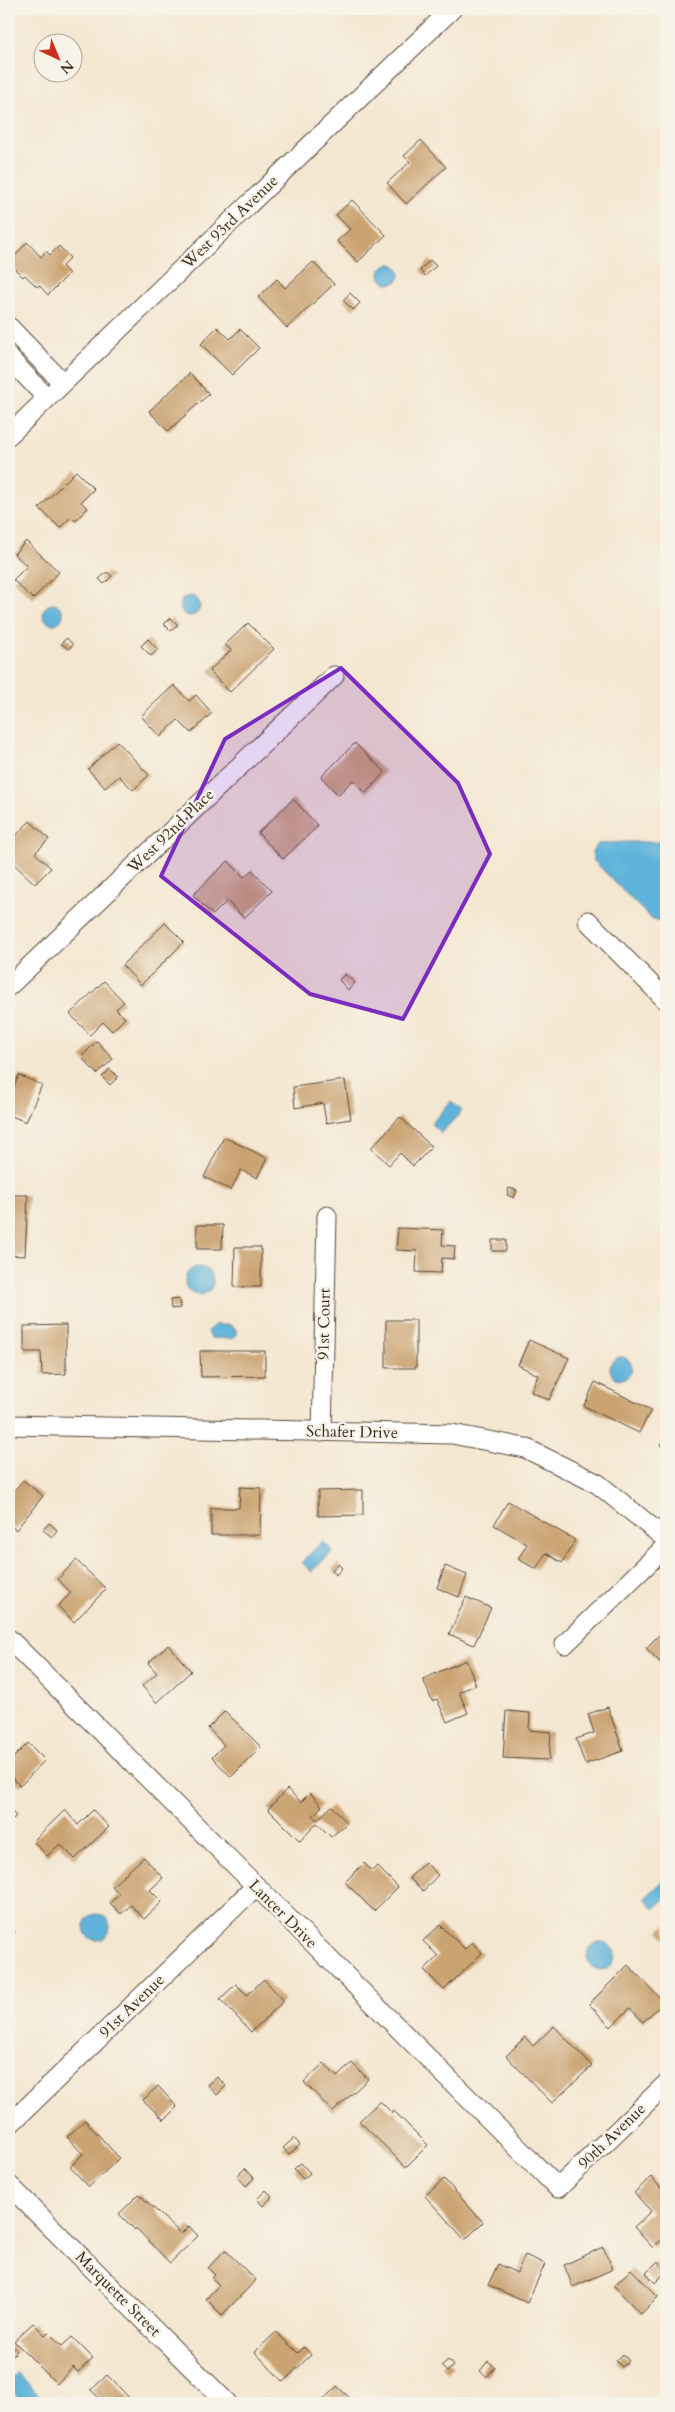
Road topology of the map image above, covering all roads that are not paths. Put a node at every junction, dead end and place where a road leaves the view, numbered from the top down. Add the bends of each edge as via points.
1 (452, 9) edge
2 (9, 327) edge
3 (9, 358) edge
4 (63, 383) junction
5 (47, 398) junction
6 (9, 435) edge
7 (334, 676) dead end
8 (588, 921) dead end
9 (9, 986) edge
10 (666, 1000) edge
11 (327, 1216) dead end
12 (9, 1425) edge
13 (322, 1432) junction
14 (666, 1538) edge
15 (666, 1546) edge
16 (9, 1639) edge
17 (565, 1644) dead end
18 (256, 1886) junction
19 (666, 2084) edge
20 (9, 2125) edge
21 (9, 2185) edge
22 (558, 2188) joint
23 (228, 2403) edge

1 - 4 street, West 93rd Avenue
2 - 4 street
3 - 5 street
4 - 5 street, West 93rd Avenue
5 - 6 street, West 93rd Avenue
7 - 9 street, West 92nd Place
8 - 10 street
11 - 13 street, 91st Court
12 - 13 street, Schafer Drive
13 - 14 street, Schafer Drive via 452,1434 525,1448 598,1484
15 - 17 street
16 - 18 street, Lancer Drive
18 - 20 street, 91st Avenue
18 - 22 street, Lancer Drive
19 - 22 street, 90th Avenue
21 - 23 street, Marquette Street

